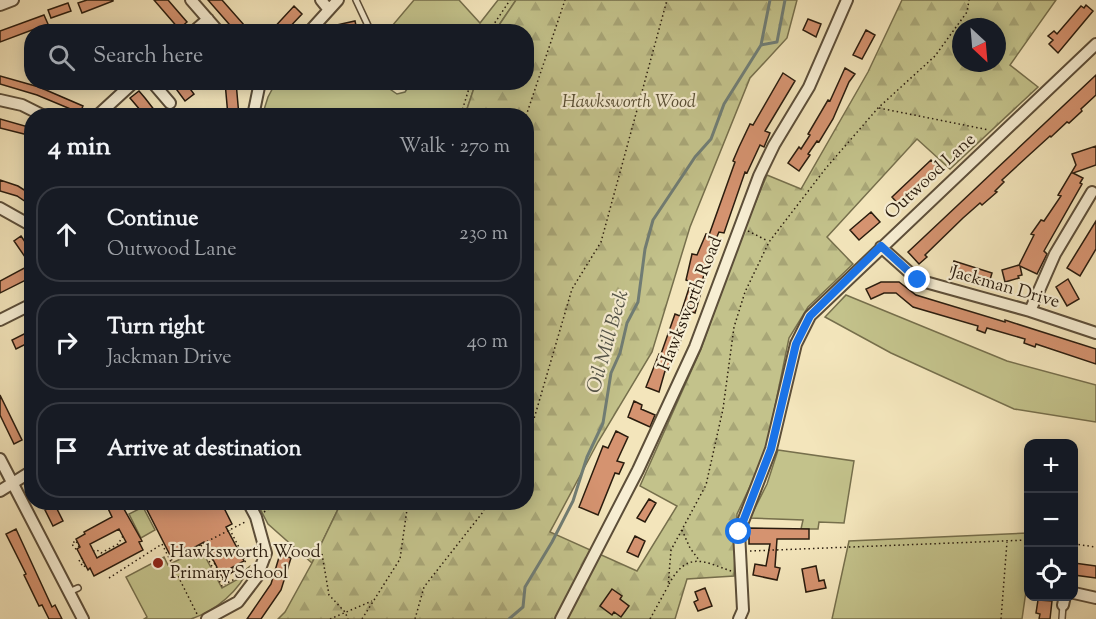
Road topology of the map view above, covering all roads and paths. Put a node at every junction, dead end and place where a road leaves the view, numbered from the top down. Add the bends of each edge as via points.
1 (13, 0) edge
2 (191, 0) edge
3 (321, 0) edge
4 (338, 0) edge
5 (356, 0) edge
6 (510, 0) edge
7 (566, 0) edge
8 (667, 0) edge
9 (847, 0) edge
10 (969, 0) edge
11 (0, 5) edge
12 (329, 10) junction
13 (208, 19) junction
14 (202, 24) edge
15 (212, 24) edge
16 (316, 24) edge
17 (367, 24) edge
18 (494, 24) edge
19 (1096, 44) edge
20 (125, 90) edge
21 (159, 90) edge
22 (258, 90) edge
23 (469, 90) edge
24 (0, 100) edge
25 (170, 103) dead end
26 (28, 108) edge
27 (106, 108) edge
28 (255, 108) edge
29 (463, 108) edge
30 (529, 108) edge
31 (878, 108) junction
32 (1001, 133) junction
33 (1092, 192) dead end
34 (0, 208) edge
35 (24, 222) edge
36 (740, 226) junction
37 (769, 242) junction
38 (881, 246) junction
39 (24, 308) edge
40 (1030, 311) junction
41 (0, 320) edge
42 (1096, 333) edge
43 (534, 419) edge
44 (0, 459) edge
45 (24, 476) edge
46 (13, 484) junction
47 (0, 491) edge
48 (24, 503) edge
49 (28, 510) edge
50 (250, 510) edge
51 (267, 510) edge
52 (407, 510) edge
53 (484, 510) edge
54 (252, 519) junction
55 (230, 530) junction
56 (682, 530) junction
57 (123, 536) dead end
58 (1024, 540) edge
59 (1008, 541) junction
60 (203, 544) junction
61 (1078, 545) edge
62 (1096, 547) edge
63 (93, 551) dead end
64 (741, 551) junction
65 (322, 554) dead end
66 (699, 560) junction
67 (170, 561) junction
68 (742, 576) junction
69 (238, 577) dead end
70 (109, 578) dead end
71 (222, 578) junction
72 (225, 584) junction
73 (668, 587) junction
74 (1078, 594) edge
75 (1096, 598) edge
76 (373, 601) junction
77 (1064, 601) edge
78 (345, 612) junction
79 (202, 617) edge
80 (83, 619) edge
81 (330, 619) edge
82 (348, 619) edge
83 (362, 619) edge
84 (415, 619) edge
85 (561, 619) edge
86 (650, 619) edge
87 (739, 619) edge
88 (1001, 619) edge
89 (1062, 619) edge

1 - 11 street
2 - 13 street
3 - 12 street
4 - 12 street
5 - 17 lane
6 - 18 path
7 - 30 path
8 - 43 path via 601,242 572,289
9 - 36 street, Hawksworth Road via 809,87 774,145
10 - 31 path via 967,12 935,56
12 - 16 street
13 - 14 street
13 - 15 street
19 - 32 street, Outwood Lane
20 - 27 street
21 - 25 street
22 - 28 street
23 - 29 path
24 - 26 street
31 - 32 path
31 - 37 path
32 - 38 street, Outwood Lane
33 - 40 street via 1055,254
34 - 35 street
36 - 37 path
36 - 85 street, Hawksworth Road via 690,357 638,470
37 - 56 path via 734,327 723,409 706,485
38 - 40 street, Jackman Drive via 918,280
38 - 64 street, Outwood Lane via 810,316 796,344 771,449 739,532
39 - 41 street
40 - 42 street, Jackman Drive
44 - 46 street
45 - 46 street
46 - 47 street
46 - 48 street
49 - 80 street via 74,590
50 - 54 street
51 - 54 path
52 - 76 path via 400,559
53 - 84 path via 424,587
54 - 55 path
54 - 79 street via 266,553 257,577 238,602
55 - 60 path
55 - 71 path via 246,561
56 - 66 path
56 - 73 path via 670,550
57 - 63 path via 119,545 101,553
58 - 59 path
59 - 64 path
59 - 88 path
60 - 67 path
60 - 71 path
60 - 72 path via 222,586
61 - 62 path
64 - 68 street, Outwood Lane
65 - 78 path via 329,595
66 - 68 path
66 - 73 path via 681,569
67 - 70 path via 162,544
67 - 79 path
68 - 87 street, Outwood Lane via 743,610
69 - 72 path
71 - 72 path
73 - 86 path
74 - 75 street
76 - 78 path
76 - 83 path
77 - 89 lane
78 - 81 path
78 - 82 path

